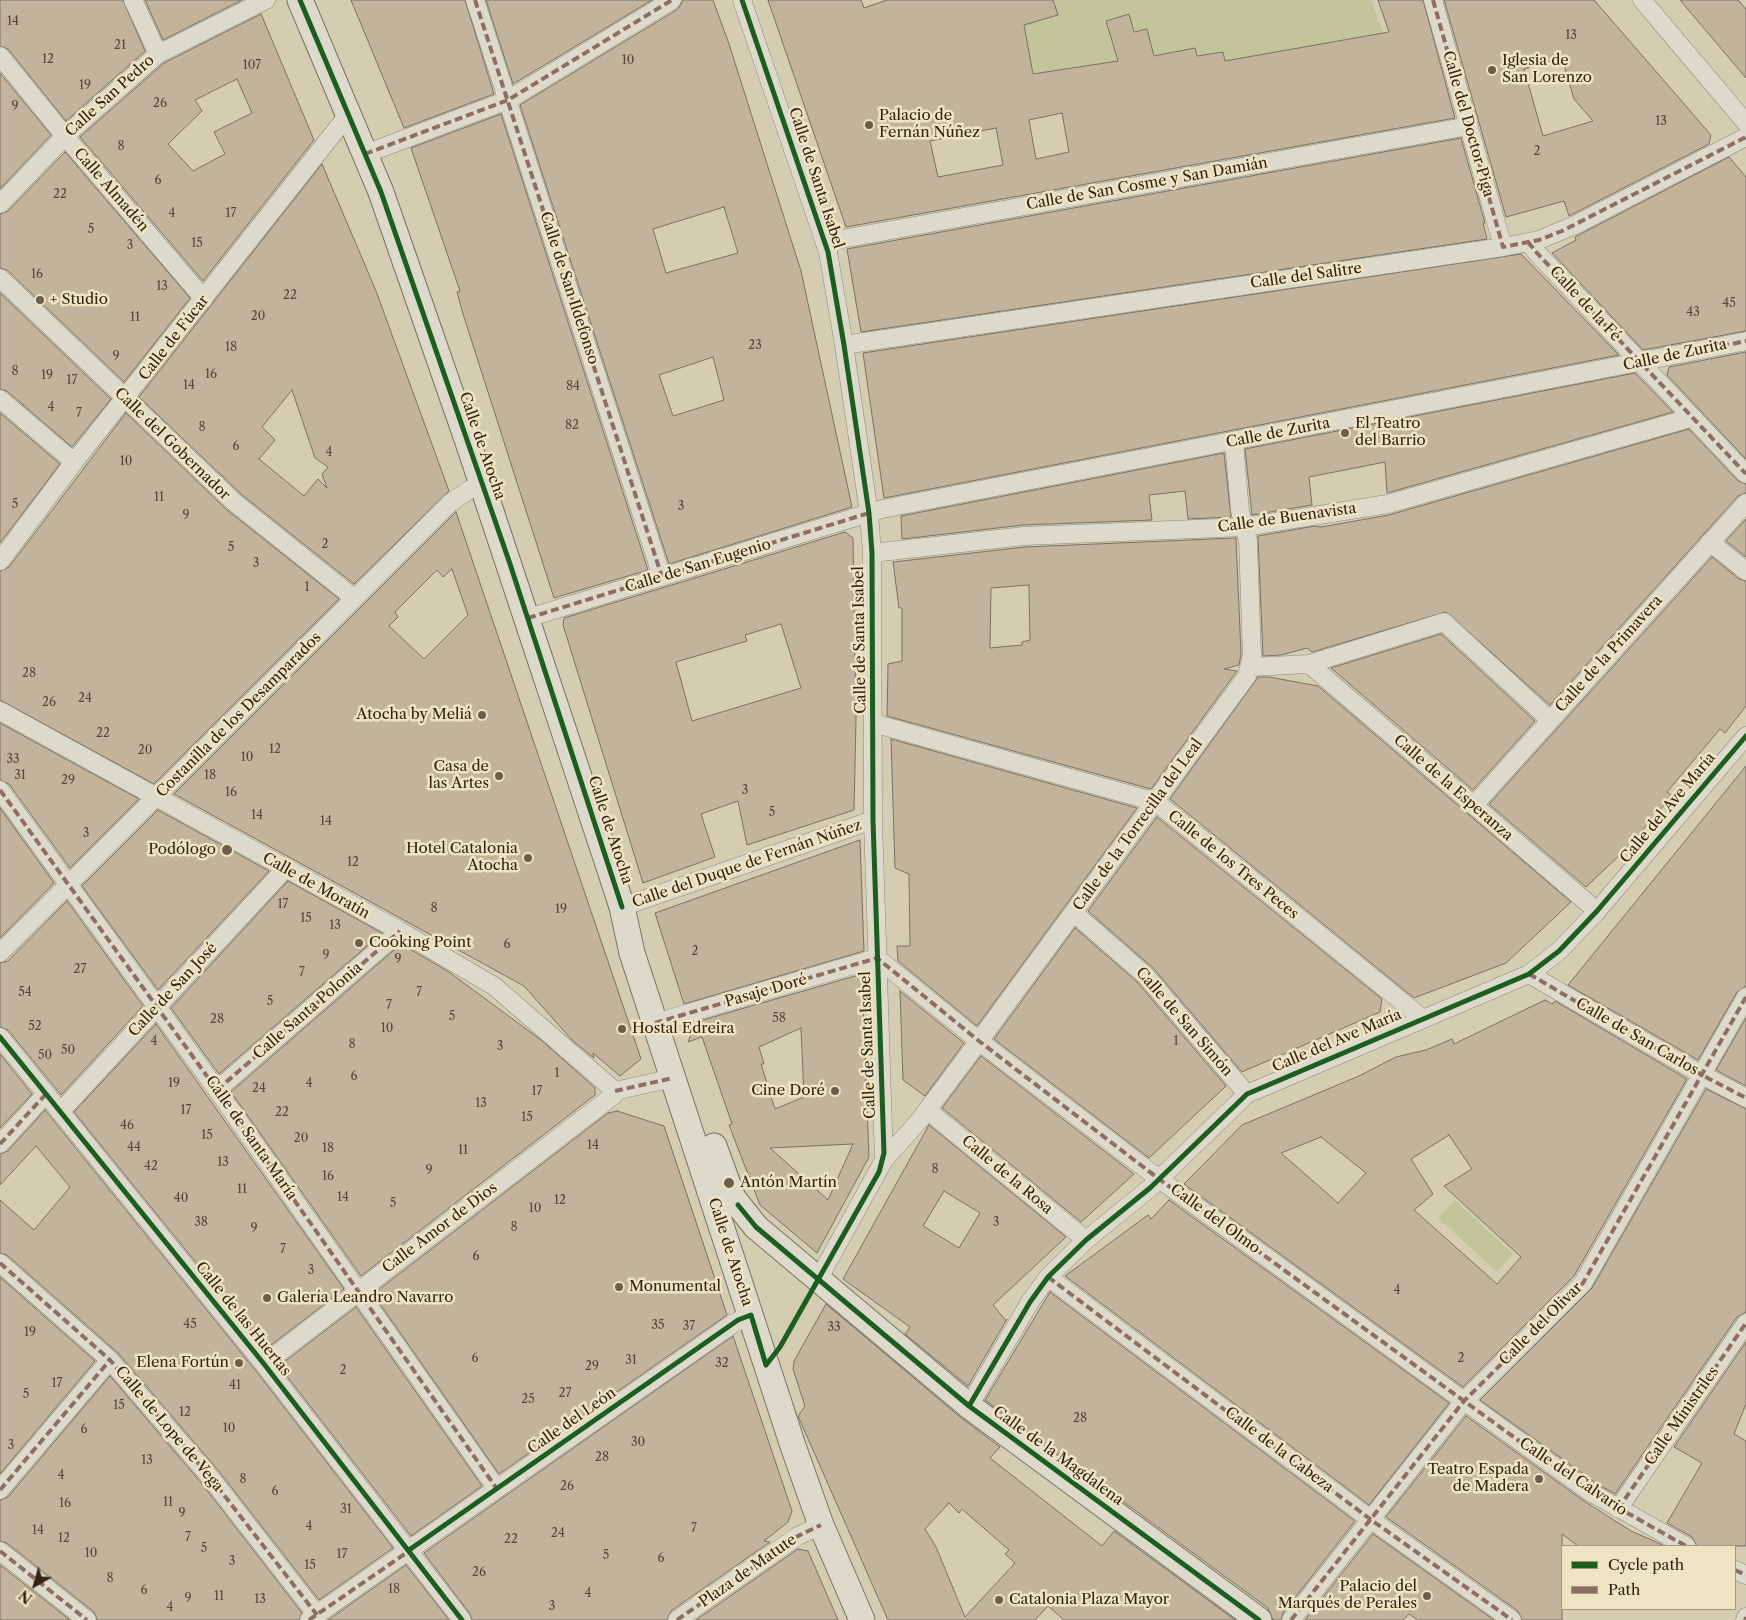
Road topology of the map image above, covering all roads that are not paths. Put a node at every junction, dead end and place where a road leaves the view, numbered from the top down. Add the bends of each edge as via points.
1 (133, 0) edge
2 (266, 0) edge
3 (300, 0) edge
4 (475, 0) edge
5 (672, 0) edge
6 (742, 0) edge
7 (1433, 0) edge
8 (1642, 0) edge
9 (158, 54) junction
10 (0, 56) edge
11 (508, 100) junction
12 (347, 116) junction
13 (1746, 122) edge
14 (1469, 126) junction
15 (65, 136) junction
16 (1746, 137) edge
17 (365, 154) junction
18 (0, 204) edge
19 (825, 242) junction
20 (1528, 242) junction
21 (1503, 247) junction
22 (0, 278) edge
23 (204, 299) junction
24 (1746, 341) edge
25 (844, 345) junction
26 (1639, 363) junction
27 (0, 399) edge
28 (126, 400) junction
29 (1690, 418) junction
30 (1234, 442) junction
31 (74, 462) junction
32 (1746, 474) edge
33 (483, 485) junction
34 (1746, 503) edge
35 (869, 513) junction
36 (1244, 527) junction
37 (1710, 542) junction
38 (872, 553) junction
39 (0, 561) edge
40 (1746, 571) edge
41 (662, 577) junction
42 (354, 598) junction
43 (528, 618) junction
44 (1309, 664) junction
45 (1251, 667) junction
46 (0, 711) edge
47 (1550, 720) junction
48 (873, 723) junction
49 (1746, 736) edge
50 (0, 790) edge
51 (157, 799) junction
52 (1156, 802) junction
53 (1474, 805) junction
54 (873, 820) junction
55 (285, 869) junction
56 (69, 884) junction
57 (622, 907) junction
58 (1597, 911) junction
59 (1074, 913) junction
60 (400, 931) junction
61 (0, 953) edge
62 (877, 958) junction
63 (1529, 974) junction
64 (1746, 996) edge
65 (157, 1007) junction
66 (1422, 1018) junction
67 (663, 1021) junction
68 (0, 1036) edge
69 (979, 1041) junction
70 (1702, 1075) junction
71 (673, 1078) junction
72 (217, 1090) junction
73 (614, 1090) junction
74 (46, 1094) junction
75 (1247, 1094) junction
76 (1746, 1098) edge
77 (927, 1110) junction
78 (60, 1112) junction
79 (0, 1144) edge
80 (884, 1160) junction
81 (1159, 1179) junction
82 (738, 1205) joint
83 (1086, 1240) junction
84 (0, 1263) edge
85 (1048, 1278) junction
86 (818, 1280) junction
87 (358, 1291) junction
88 (751, 1315) junction
89 (1746, 1323) edge
90 (110, 1360) junction
91 (264, 1364) junction
92 (1464, 1401) junction
93 (969, 1406) junction
94 (498, 1489) junction
95 (0, 1490) edge
96 (1618, 1509) junction
97 (1370, 1519) junction
98 (821, 1525) junction
99 (1684, 1545) edge
100 (409, 1550) junction
101 (0, 1551) edge
102 (313, 1618) edge
103 (87, 1620) edge
104 (462, 1620) edge
105 (677, 1620) edge
106 (862, 1620) edge
107 (1259, 1620) edge
108 (1291, 1620) edge
109 (1512, 1620) edge

1 - 9 street
2 - 9 street, Calle San Pedro
3 - 12 street, Calle de Atocha
4 - 11 street, Calle de San Ildefonso
5 - 11 street
6 - 19 street, Calle de Santa Isabel
7 - 14 street, Calle del Doctor Piga
8 - 13 street
9 - 15 street, Calle San Pedro
10 - 15 street, Calle Almadén
11 - 17 street
11 - 41 street, Calle de San Ildefonso
12 - 17 street, Calle de Atocha
12 - 23 street, Calle de Fúcar
14 - 19 street, Calle de San Cosme y San Damián
14 - 21 street, Calle del Doctor Piga
15 - 18 street, Calle San Pedro
15 - 23 street, Calle Almadén
16 - 20 street, Calle del Salitre via 1577,224
17 - 33 street, Calle de Atocha
19 - 25 street, Calle de Santa Isabel
20 - 21 street, Calle del Salitre
20 - 26 street, Calle de la Fé
21 - 25 street, Calle del Salitre
22 - 28 street, Calle del Gobernador
23 - 28 street, Calle de Fúcar
24 - 26 street, Calle de Zurita
25 - 35 street, Calle de Santa Isabel
26 - 29 street, Calle de la Fé
26 - 30 street, Calle de Zurita
27 - 31 street
28 - 31 street, Calle de Fúcar
28 - 42 street, Calle del Gobernador via 234,502
29 - 32 street, Calle de la Fé
29 - 36 street, Calle de Buenavista via 1388,504
30 - 35 street, Calle de Zurita
30 - 36 street
31 - 39 street, Calle de Fúcar
33 - 42 street, Costanilla de los Desamparados via 456,498
33 - 43 street, Calle de Atocha
34 - 37 street, Calle de la Primavera
35 - 38 street, Calle de Santa Isabel
35 - 41 street, Calle de San Eugenio
36 - 38 street, Calle de Buenavista via 1024,536
36 - 45 street via 1248,541
37 - 40 street
37 - 47 street, Calle de la Primavera
38 - 48 street, Calle de Santa Isabel
41 - 43 street, Calle de San Eugenio
42 - 51 street, Costanilla de los Desamparados
43 - 57 street, Calle de Atocha
44 - 45 street
44 - 47 street via 1444,622
44 - 53 street, Calle de la Esperanza
45 - 52 street, Calle de la Torrecilla del Leal
46 - 51 street, Calle de Moratín
47 - 53 street, Calle de la Primavera
48 - 52 street, Calle de los Tres Peces
48 - 54 street, Calle de Santa Isabel
49 - 58 street, Calle del Ave María
50 - 56 street, Calle de Santa María
51 - 55 street, Calle de Moratín
51 - 56 street, Costanilla de los Desamparados
52 - 59 street, Calle de la Torrecilla del Leal
52 - 66 street, Calle de los Tres Peces
53 - 58 street, Calle de la Esperanza
54 - 57 street, Calle del Duque de Fernán Núñez
54 - 62 street, Calle de Santa Isabel
55 - 60 street, Calle de Moratín
55 - 65 street, Calle de San José
56 - 61 street, Costanilla de los Desamparados
56 - 65 street, Calle de Santa María
57 - 67 street, Calle de Atocha via 632,953
58 - 63 street, Calle del Ave María via 1559,951
59 - 69 street, Calle de la Torrecilla del Leal
59 - 75 street, Calle de San Simón via 1146,975
60 - 72 street, Calle Santa Polonia
60 - 73 street, Calle de Moratín via 494,986
62 - 67 street, Pasaje Doré
62 - 69 street, Calle del Olmo
62 - 80 street, Calle de Santa Isabel
63 - 66 street, Calle del Ave María
63 - 70 street, Calle de San Carlos
64 - 70 street, Calle del Olivar
65 - 72 street, Calle de Santa María
65 - 78 street, Calle de San José
66 - 75 street, Calle del Ave María
67 - 71 street, Calle de Atocha
67 - 82 street, Calle de Atocha
68 - 74 street, Calle de las Huertas
69 - 77 street, Calle de la Torrecilla del Leal
69 - 81 street, Calle del Olmo
70 - 76 street, Calle de San Carlos
70 - 92 street, Calle del Olivar via 1583,1283
71 - 73 street
71 - 88 street, Calle de Atocha
72 - 87 street, Calle de Santa María
73 - 87 street, Calle Amor de Dios via 614,1095
74 - 78 street, Calle de las Huertas
74 - 79 street
75 - 81 street, Calle del Ave María
77 - 80 street, Calle de la Torrecilla del Leal
77 - 83 street, Calle de la Rosa
78 - 91 street, Calle de las Huertas
80 - 86 street
81 - 83 street, Calle del Ave María
81 - 92 street, Calle del Olmo
82 - 86 street, Calle de la Magdalena via 756,1227
83 - 85 street, Calle del Ave María
84 - 90 street, Calle de Lope de Vega
85 - 93 street, Calle del Ave María via 1030,1302
85 - 97 street, Calle de la Cabeza
86 - 93 street, Calle de la Magdalena
87 - 91 street, Calle Amor de Dios
87 - 94 street, Calle de Santa María
88 - 94 street, Calle del León via 734,1323
88 - 98 street, Calle de Atocha
89 - 96 street, Calle Ministriles
90 - 95 street
90 - 102 street, Calle de Lope de Vega via 210,1477
91 - 100 street, Calle de las Huertas
92 - 96 street, Calle del Calvario
92 - 97 street, Calle del Olivar
93 - 107 street, Calle de la Magdalena
94 - 100 street, Calle del León
96 - 99 street, Calle del Calvario
97 - 108 street, Calle del Olivar
97 - 109 street, Calle de la Cabeza
98 - 105 street, Plaza de Matute via 798,1536
98 - 106 street, Calle de Atocha
100 - 102 street, Calle del León
100 - 104 street, Calle de las Huertas
101 - 103 street

